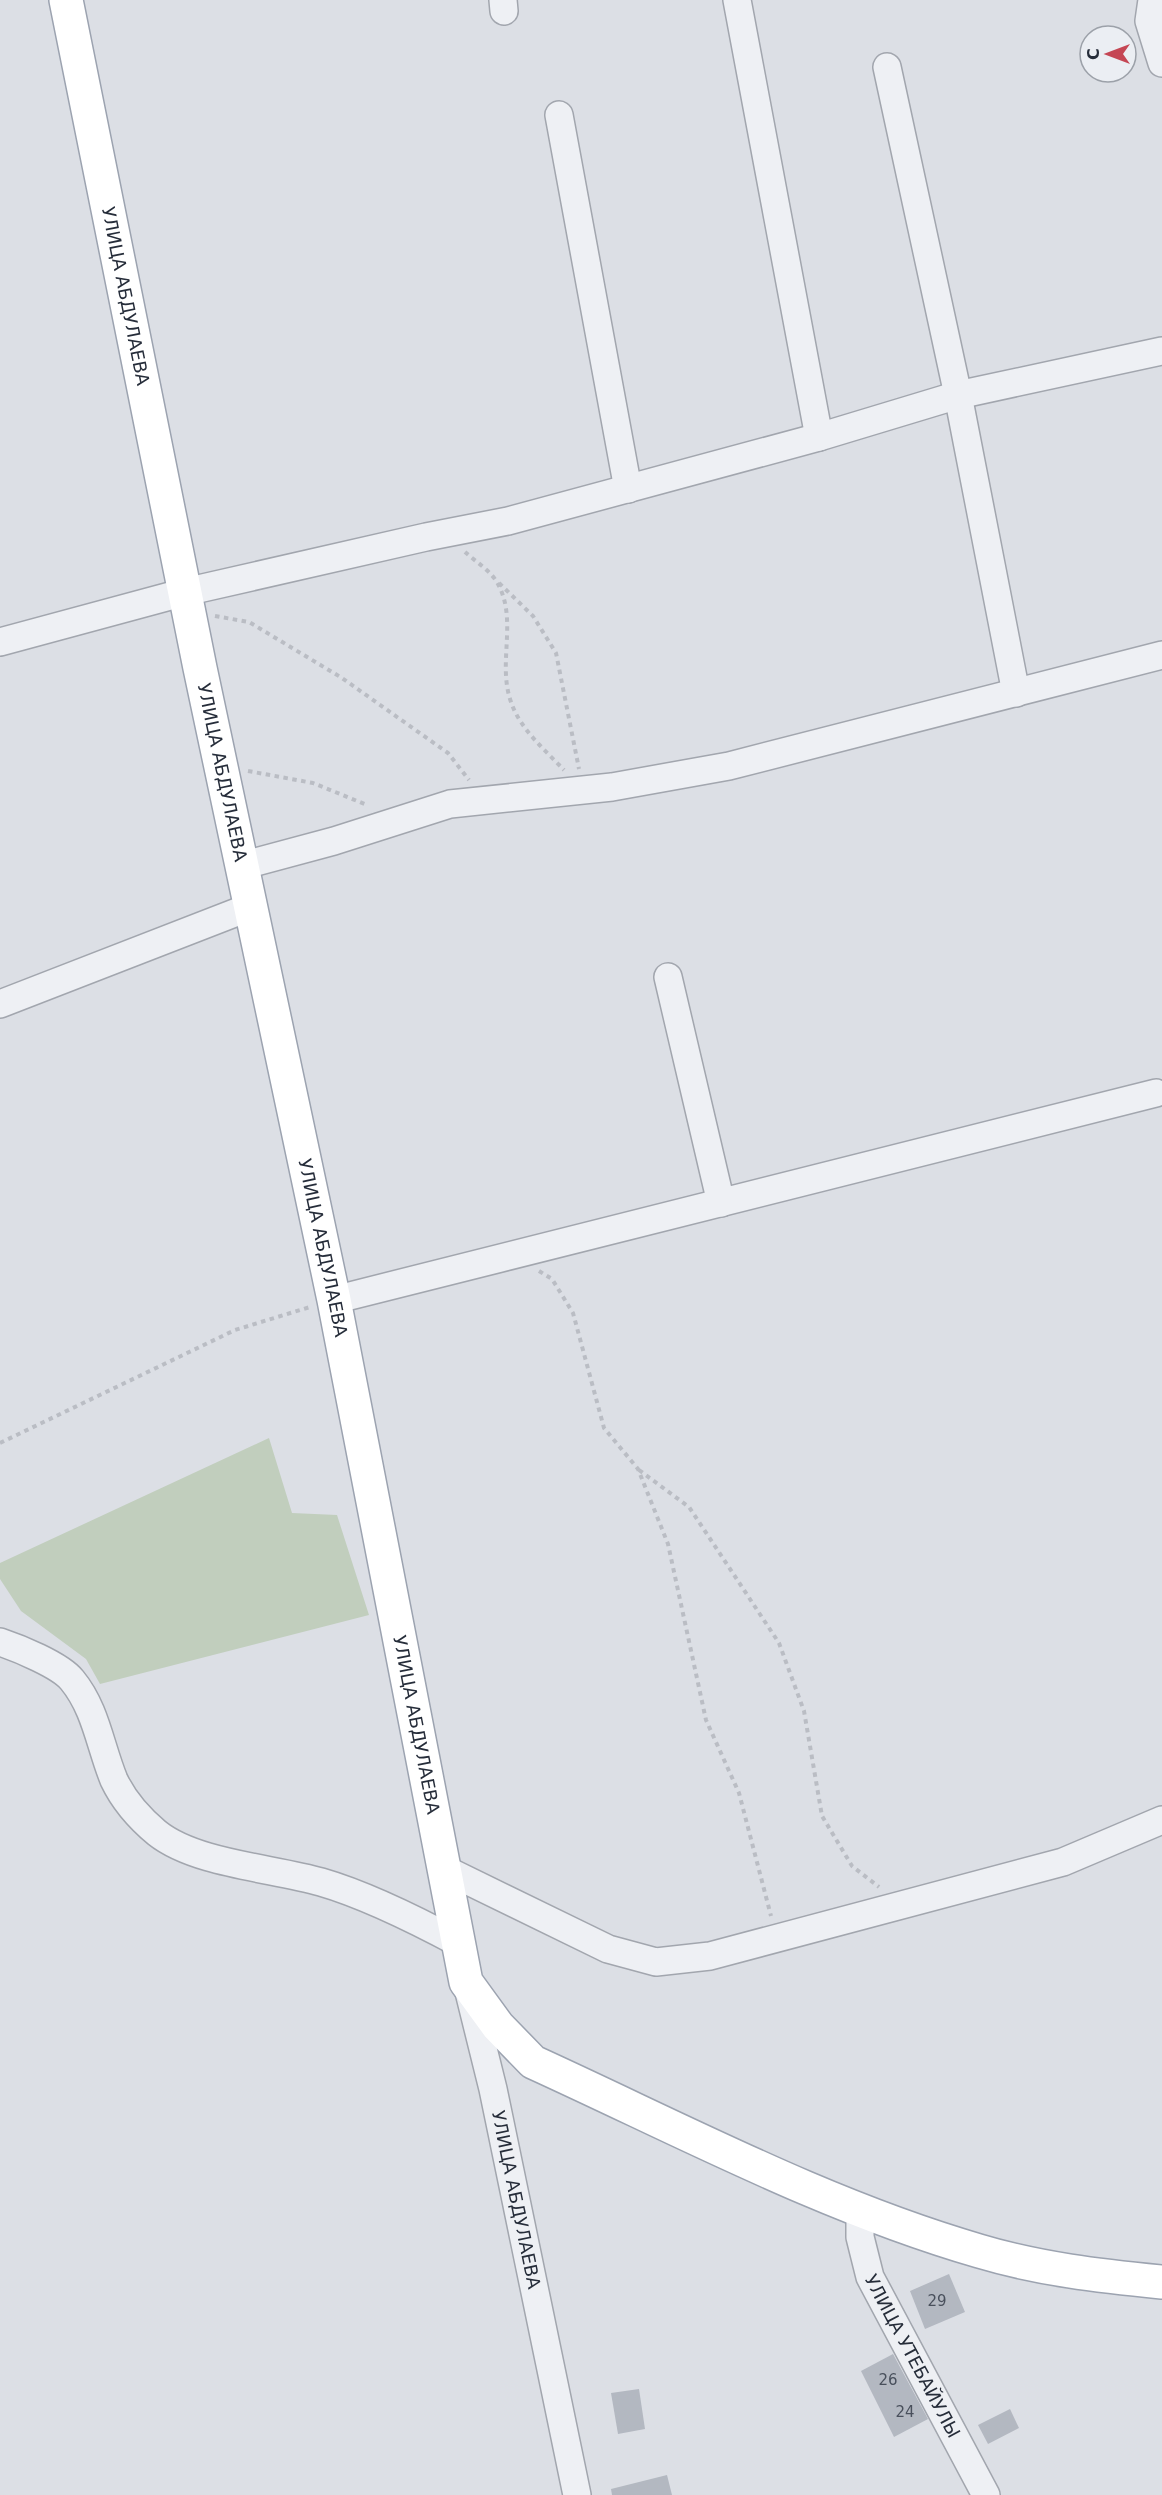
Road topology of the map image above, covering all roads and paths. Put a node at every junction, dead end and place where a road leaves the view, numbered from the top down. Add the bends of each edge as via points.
1 (66, 0) edge
2 (736, 0) edge
3 (1152, 0) edge
4 (1162, 63) edge
5 (887, 67) dead end
6 (558, 115) dead end
7 (1162, 351) edge
8 (958, 395) junction
9 (819, 437) junction
10 (628, 489) junction
11 (444, 533) junction
12 (498, 582) junction
13 (187, 602) junction
14 (0, 642) edge
15 (1162, 655) edge
16 (1016, 693) junction
17 (220, 766) junction
18 (584, 790) junction
19 (484, 800) junction
20 (398, 818) junction
21 (242, 866) junction
22 (250, 907) junction
23 (668, 977) dead end
24 (0, 1004) edge
25 (1156, 1093) dead end
26 (721, 1203) junction
27 (513, 1255) junction
28 (333, 1300) junction
29 (0, 1443) edge
30 (638, 1469) junction
31 (0, 1642) edge
32 (1162, 1820) edge
33 (444, 1869) junction
34 (900, 1904) junction
35 (777, 1937) junction
36 (459, 1943) junction
37 (466, 1982) junction
38 (860, 2212) junction
39 (1162, 2282) edge
40 (577, 2495) edge
41 (986, 2495) edge

1 - 13 main road, УЛИЦА АБДУЛАЕВА
2 - 9 street
3 - 4 street via 1149,21
5 - 8 street
6 - 10 street
7 - 8 street
8 - 9 street
8 - 16 street
9 - 10 street
10 - 11 street via 508,521
11 - 12 path
11 - 13 street
12 - 18 path via 533,616 556,653
12 - 18 path via 508,616 506,664 510,701 531,737
13 - 14 street
13 - 17 main road, УЛИЦА АБДУЛАЕВА
13 - 19 path via 249,622 342,678 448,753
15 - 16 street
16 - 18 street via 729,766
17 - 20 path via 313,783
17 - 21 main road, УЛИЦА АБДУЛАЕВА
18 - 19 street
19 - 20 street via 450,804
20 - 21 street via 334,841
21 - 22 main road, УЛИЦА АБДУЛАЕВА
22 - 24 street
22 - 28 main road, УЛИЦА АБДУЛАЕВА
23 - 26 street
25 - 26 street
26 - 27 street
27 - 28 street
27 - 30 path via 552,1279 573,1313 604,1428
28 - 29 path via 235,1330
28 - 33 main road, УЛИЦА АБДУЛАЕВА
30 - 34 path via 689,1507 779,1643 804,1711 822,1816 852,1866
30 - 35 path via 668,1544 706,1720 739,1793
31 - 36 street via 25,1651 71,1678 92,1711 115,1780 132,1810 159,1834 202,1855 323,1882 420,1922
32 - 34 street via 1064,1862
33 - 35 street via 608,1949 656,1962 710,1956
33 - 36 main road, УЛИЦА АБДУЛАЕВА
34 - 35 street
36 - 37 main road, УЛИЦА АБДУЛАЕВА
37 - 38 main road via 498,2026 533,2062
37 - 40 street, УЛИЦА АБДУЛАЕВА via 493,2089
38 - 39 main road via 991,2254 1074,2273
38 - 41 street, УЛИЦА УТЕБАЙУЛЫ via 860,2237 870,2277

